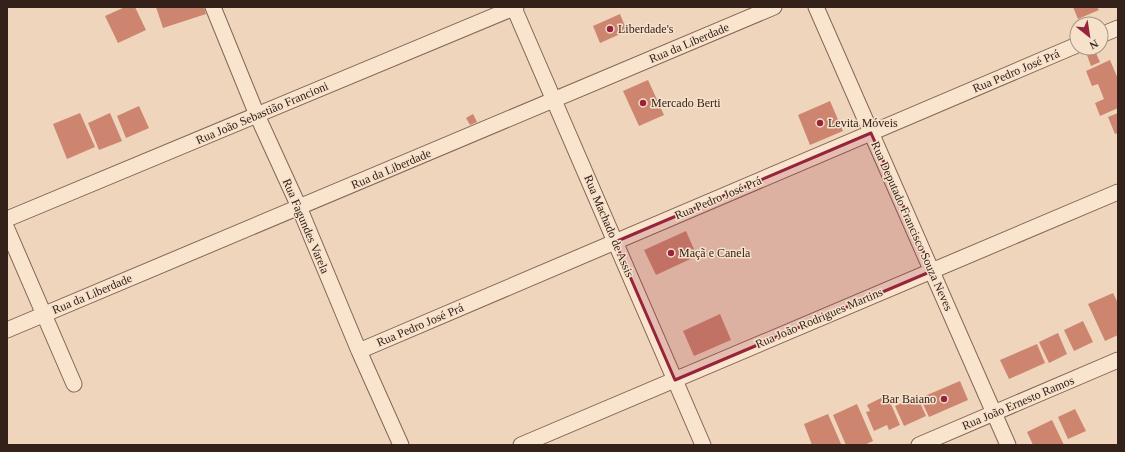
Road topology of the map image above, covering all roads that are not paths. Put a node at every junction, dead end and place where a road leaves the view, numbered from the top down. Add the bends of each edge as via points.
1 (213, 7) edge
2 (515, 7) edge
3 (774, 7) edge
4 (816, 7) edge
5 (1069, 48) edge
6 (554, 100) junction
7 (257, 115) junction
8 (871, 133) junction
9 (1118, 192) edge
10 (299, 207) junction
11 (7, 219) edge
12 (7, 229) edge
13 (615, 242) junction
14 (932, 271) junction
15 (44, 315) junction
16 (7, 330) edge
17 (359, 351) junction
18 (1118, 360) edge
19 (675, 380) junction
20 (74, 384) dead end
21 (994, 413) junction
22 (401, 445) edge
23 (521, 445) edge
24 (703, 445) edge
25 (919, 445) edge
26 (1008, 445) edge

1 - 7 street, Rua Fagundes Varela
2 - 6 street, Rua Machado de Assis
2 - 7 street, Rua João Sebastião Francioni
3 - 6 street, Rua da Liberdade
4 - 8 street, Rua Deputado Francisco Souza Neves
5 - 8 street, Rua Pedro José Prá
6 - 10 street, Rua da Liberdade
6 - 13 street, Rua Machado de Assis
7 - 10 street, Rua Fagundes Varela
7 - 11 street, Rua João Sebastião Francioni
8 - 13 street, Rua Pedro José Prá
8 - 14 street, Rua Deputado Francisco Souza Neves
9 - 14 street, Rua João Rodrigues Martins
10 - 15 street, Rua da Liberdade
10 - 17 street, Rua Fagundes Varela
12 - 15 street
13 - 17 street, Rua Pedro José Prá
13 - 19 street, Rua Machado de Assis
14 - 19 street, Rua João Rodrigues Martins
14 - 21 street, Rua Deputado Francisco Souza Neves
15 - 16 street, Rua da Liberdade
15 - 20 street
17 - 22 street, Rua Fagundes Varela
18 - 21 street, Rua João Ernesto Ramos
19 - 23 street, Rua João Rodrigues Martins
19 - 24 street, Rua Machado de Assis
21 - 25 street, Rua João Ernesto Ramos
21 - 26 street, Rua Deputado Francisco Souza Neves

